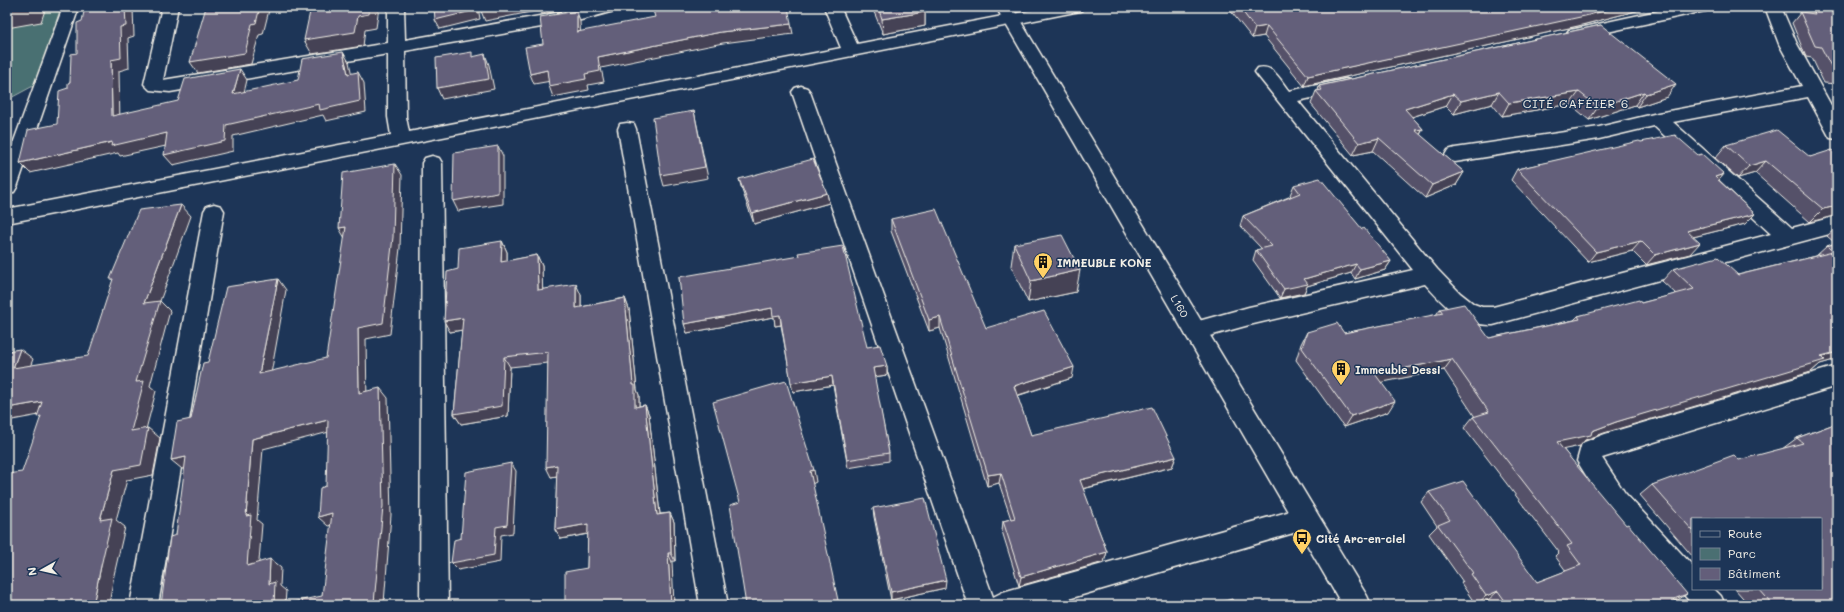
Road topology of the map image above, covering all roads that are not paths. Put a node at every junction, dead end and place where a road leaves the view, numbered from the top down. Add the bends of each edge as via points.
1 (71, 7) edge
2 (170, 7) edge
3 (396, 7) edge
4 (608, 7) edge
5 (832, 7) edge
6 (1075, 7) edge
7 (1700, 7) edge
8 (1773, 7) edge
9 (1008, 13) edge
10 (1562, 37) edge
11 (397, 48) junction
12 (851, 52) junction
13 (1264, 72) dead end
14 (1362, 81) edge
15 (1812, 90) junction
16 (801, 92) dead end
17 (1285, 98) junction
18 (1658, 119) junction
19 (627, 129) dead end
20 (1837, 133) edge
21 (401, 140) junction
22 (1455, 156) dead end
23 (432, 163) dead end
24 (7, 186) edge
25 (214, 211) dead end
26 (7, 216) edge
27 (1837, 224) edge
28 (1789, 238) junction
29 (1429, 275) junction
30 (1195, 331) junction
31 (1837, 376) edge
32 (1305, 519) junction
33 (1692, 585) edge
34 (1697, 590) edge
35 (144, 605) edge
36 (434, 605) edge
37 (714, 605) edge
38 (982, 605) edge
39 (1003, 605) edge
40 (1357, 605) edge
41 (1711, 605) edge

1 - 24 street
2 - 11 street via 153,84 156,86 170,86
3 - 11 street
4 - 11 street via 581,15
5 - 12 street
6 - 9 street
7 - 10 street
8 - 15 street via 1788,44
9 - 12 street
9 - 30 street, L160
11 - 21 street via 397,117
12 - 21 street
13 - 17 street
14 - 17 street
15 - 18 street
15 - 20 street
16 - 38 street
17 - 29 street
18 - 22 street via 1598,133
18 - 28 street
19 - 37 street
21 - 26 street
23 - 36 street
25 - 35 street
27 - 28 street
28 - 29 street via 1493,316 1472,313
29 - 30 street via 1249,316
30 - 32 street, L160
31 - 33 street via 1591,451 1589,460 1616,501
32 - 39 street
32 - 40 street, L160
34 - 41 street

